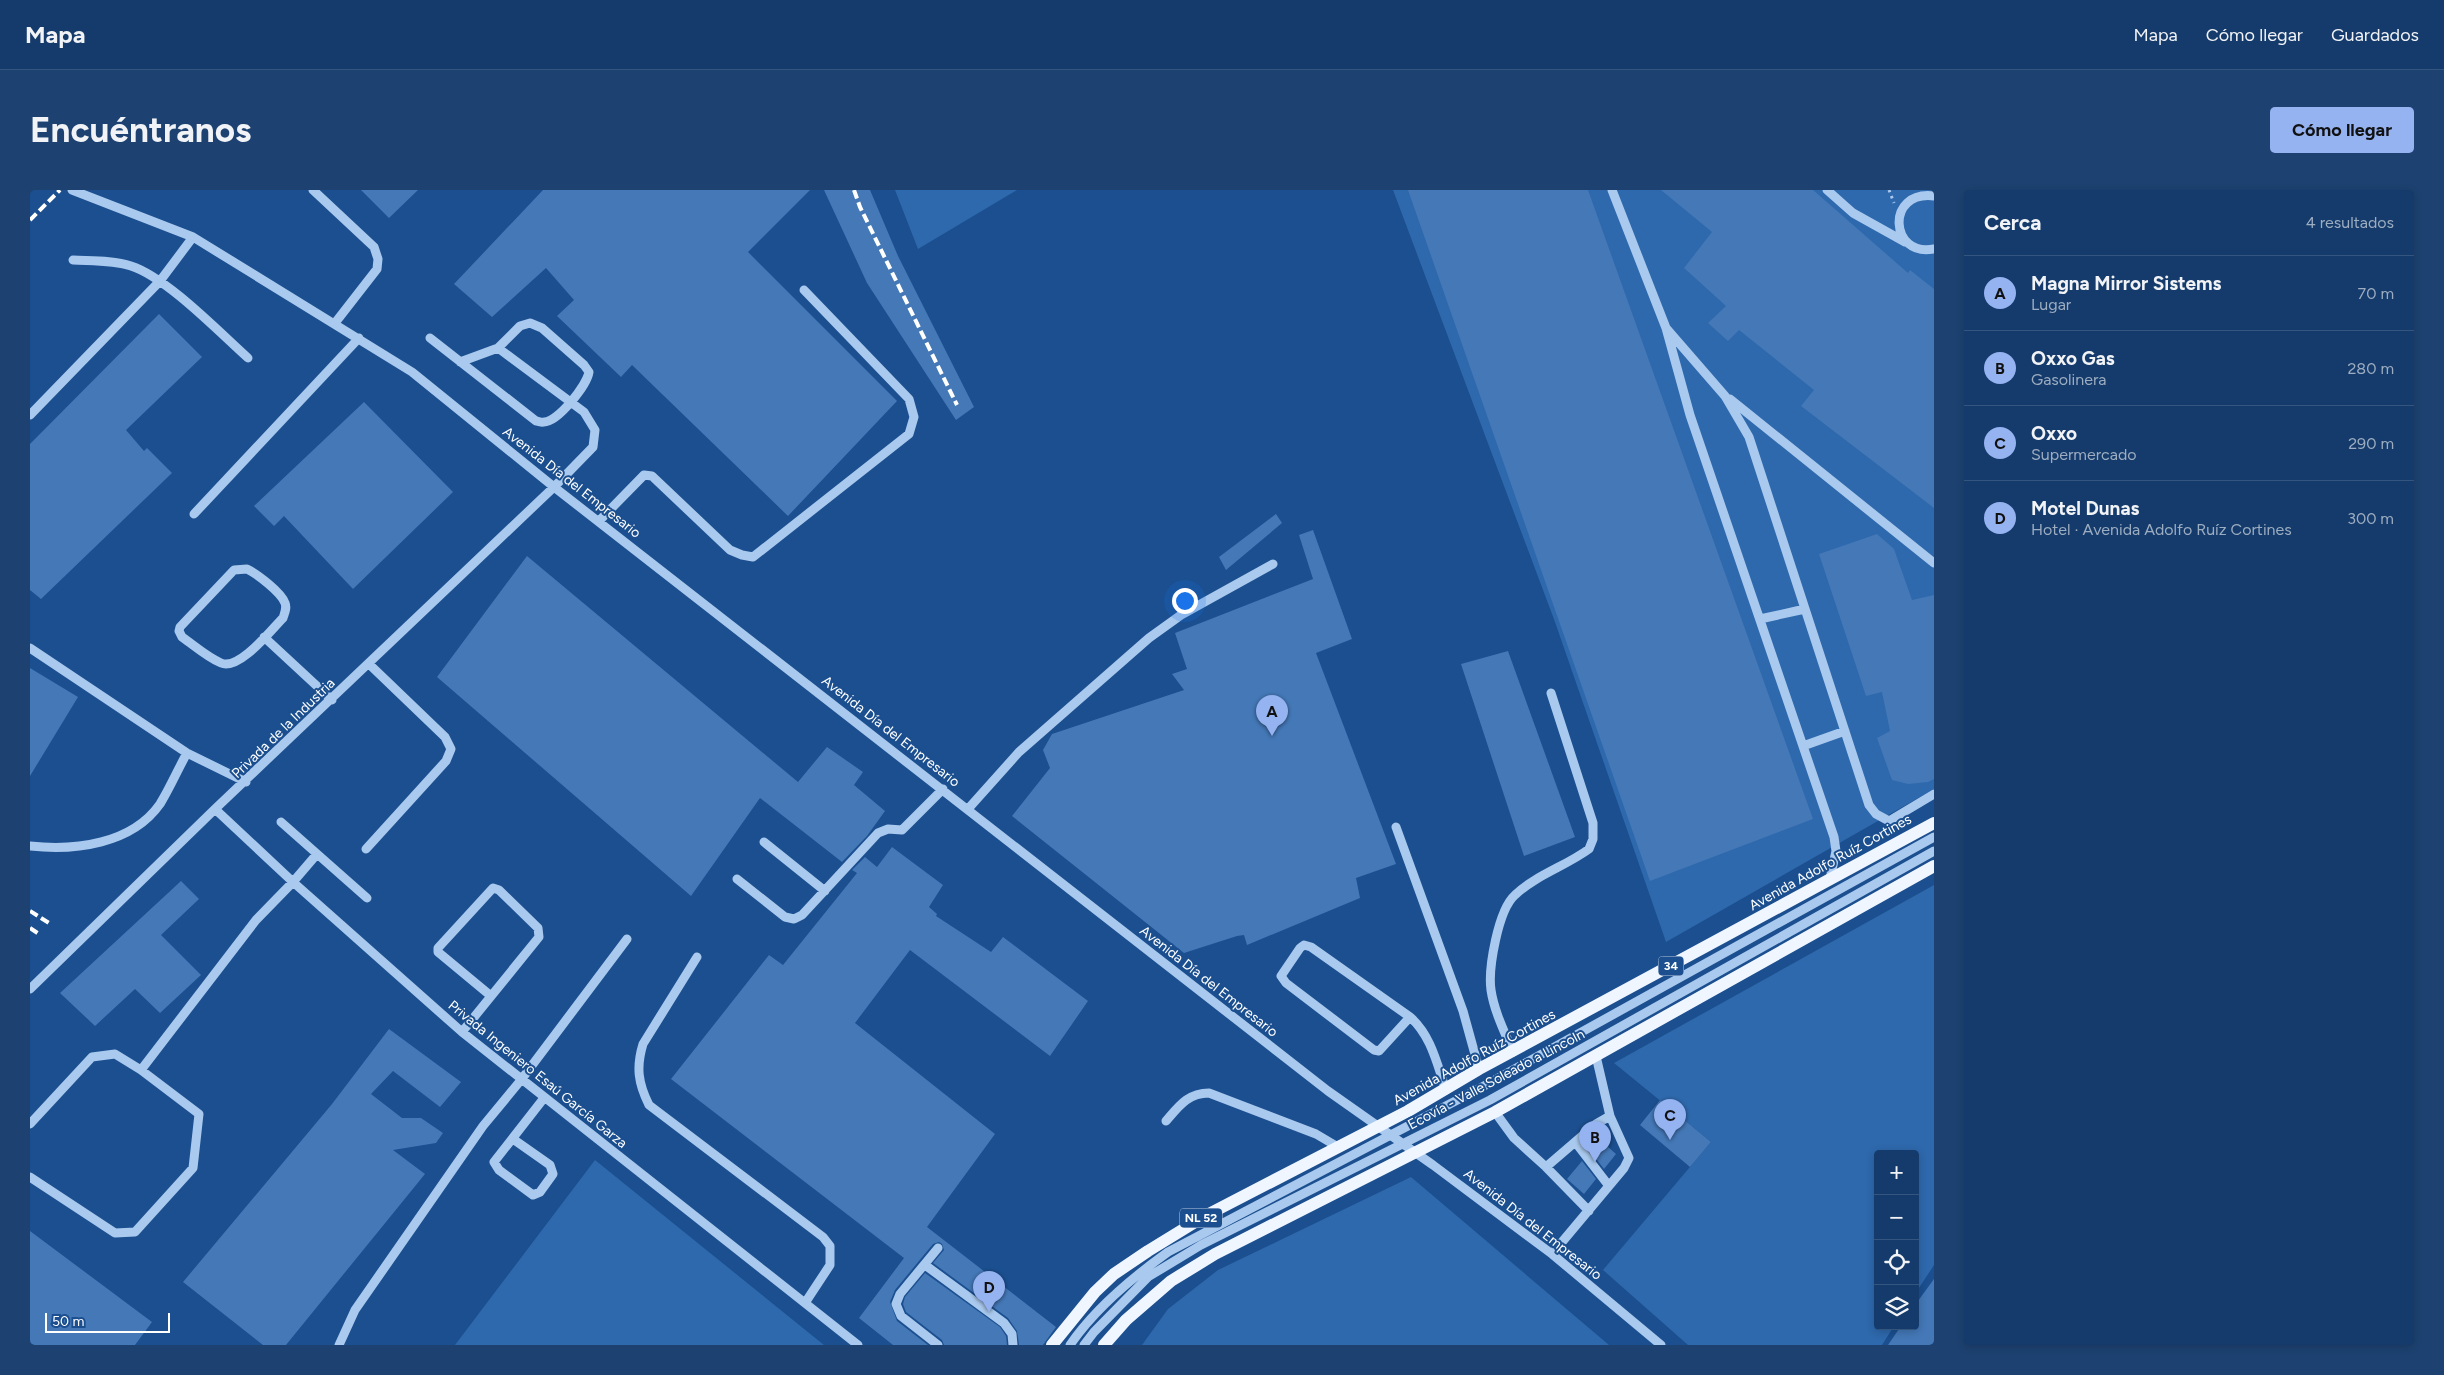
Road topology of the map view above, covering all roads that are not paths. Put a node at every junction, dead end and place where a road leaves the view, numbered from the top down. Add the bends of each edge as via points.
1 (72, 190) edge
2 (313, 190) edge
3 (1612, 190) edge
4 (1827, 190) edge
5 (1929, 194) edge
6 (193, 237) junction
7 (1908, 243) junction
8 (1934, 249) edge
9 (73, 260) dead end
10 (160, 281) junction
11 (804, 290) dead end
12 (335, 323) junction
13 (1666, 328) junction
14 (359, 338) junction
15 (430, 338) dead end
16 (498, 348) junction
17 (248, 358) dead end
18 (460, 362) junction
19 (1725, 396) junction
20 (571, 402) junction
21 (30, 415) edge
22 (554, 487) junction
23 (194, 514) dead end
24 (599, 521) junction
25 (1934, 563) edge
26 (1273, 564) dead end
27 (1805, 609) junction
28 (1760, 619) junction
29 (264, 637) junction
30 (30, 648) edge
31 (369, 664) junction
32 (1551, 693) dead end
33 (332, 700) junction
34 (1844, 731) junction
35 (1804, 746) junction
36 (187, 753) junction
37 (246, 782) junction
38 (943, 789) junction
39 (1934, 794) edge
40 (215, 809) junction
41 (968, 809) junction
42 (281, 822) dead end
43 (1934, 822) edge
44 (1396, 827) dead end
45 (1934, 837) edge
46 (764, 842) dead end
47 (30, 846) edge
48 (366, 848) dead end
49 (1934, 851) edge
50 (317, 854) junction
51 (1934, 866) edge
52 (737, 878) dead end
53 (1830, 879) junction
54 (293, 882) junction
55 (825, 891) junction
56 (367, 898) dead end
57 (628, 939) dead end
58 (697, 957) dead end
59 (30, 989) edge
60 (491, 996) junction
61 (1410, 1017) junction
62 (462, 1032) junction
63 (1513, 1052) junction
64 (1596, 1056) junction
65 (1479, 1069) junction
66 (141, 1070) junction
67 (521, 1080) junction
68 (1446, 1090) junction
69 (544, 1098) junction
70 (1496, 1112) junction
71 (1610, 1116) junction
72 (1166, 1121) dead end
73 (30, 1124) edge
74 (1377, 1127) junction
75 (1388, 1134) junction
76 (513, 1139) junction
77 (1576, 1143) junction
78 (1402, 1144) junction
79 (1338, 1148) junction
80 (1416, 1153) junction
81 (1546, 1167) junction
82 (30, 1176) edge
83 (1609, 1186) junction
84 (1589, 1211) junction
85 (938, 1248) dead end
86 (1552, 1254) junction
87 (925, 1265) junction
88 (804, 1303) junction
89 (339, 1345) edge
90 (858, 1345) edge
91 (938, 1345) edge
92 (1012, 1345) edge
93 (1052, 1345) edge
94 (1070, 1345) edge
95 (1084, 1345) edge
96 (1104, 1345) edge
97 (1661, 1345) edge

1 - 6 street, Avenida Día del Empresario
2 - 12 street via 374,247 378,259 377,269
3 - 13 street
4 - 7 street via 1853,213
5 - 7 street via 1915,197 1902,209 1899,227
6 - 10 street
6 - 12 street, Avenida Día del Empresario
7 - 8 street via 1924,250
9 - 10 street via 128,265
10 - 17 street
10 - 21 street
11 - 24 street via 909,399 914,417 909,434 753,557 730,550 652,476 644,475 636,481
12 - 14 street, Avenida Día del Empresario
13 - 19 street
13 - 28 street via 1690,414
14 - 22 street, Avenida Día del Empresario via 412,372
14 - 23 street
15 - 18 street
16 - 18 street
16 - 20 street, Privada de la Industria
16 - 20 street via 520,326 530,323 542,328 589,372 588,380
18 - 20 street via 536,420 552,420
19 - 25 street
19 - 27 street via 1749,437
20 - 22 street, Privada de la Industria via 584,412 595,430 593,447
22 - 24 street, Avenida Día del Empresario
22 - 31 street, Privada de la Industria
24 - 38 street, Avenida Día del Empresario
26 - 41 street via 1181,615 1149,638 1019,752
27 - 28 street
27 - 34 street
28 - 35 street
29 - 29 street via 242,659 231,665 222,664 179,632 180,627 234,570 247,569 257,574 285,601 283,618
29 - 33 street
30 - 36 street
31 - 33 street, Privada de la Industria
31 - 48 street via 445,737 451,750 446,761
32 - 63 street via 1593,823 1593,839 1589,849 1513,896 1501,921 1492,966 1492,990
33 - 37 street, Privada de la Industria
34 - 35 street
34 - 39 street via 1869,805 1881,819 1888,821
35 - 53 street via 1834,837 1836,851
36 - 37 street
36 - 47 street via 159,804 146,819 127,832 87,845
37 - 40 street, Privada de la Industria
38 - 41 street, Avenida Día del Empresario
38 - 55 street via 902,830 888,829 878,833
40 - 54 street, Privada Ingeniero Esaú García Garza
40 - 59 street, Privada de la Industria
41 - 74 street, Avenida Día del Empresario
42 - 50 street
43 - 53 main road, Avenida Adolfo Ruíz Cortines / 34
44 - 65 street via 1463,1011
45 - 75 street via 1484,1086
46 - 55 street
49 - 78 street, Ecovía - Valle Soleado a Lincoln via 1490,1100
50 - 54 street
50 - 56 street
51 - 64 main road
52 - 55 street via 784,917 794,919
53 - 63 main road, Avenida Adolfo Ruíz Cortines / 34
54 - 62 street, Privada Ingeniero Esaú García Garza
54 - 66 street via 256,920
57 - 67 street
58 - 88 street via 643,1044 638,1059 640,1088 649,1105 823,1237 830,1246 830,1265
60 - 60 street via 539,937 538,928 493,888 438,948 438,952
60 - 62 street
61 - 61 street via 1307,945 1300,948 1281,976 1374,1050 1379,1051 1386,1046
61 - 68 street via 1429,1041
62 - 67 street, Privada Ingeniero Esaú García Garza
63 - 65 main road, Avenida Adolfo Ruíz Cortines / 34
64 - 70 main road
64 - 71 street
65 - 68 main road, Avenida Adolfo Ruíz Cortines / 34
66 - 73 street via 116,1054 92,1057
66 - 82 street via 199,1114 193,1168 135,1232 115,1233
67 - 69 street, Privada Ingeniero Esaú García Garza
67 - 89 street via 483,1126 355,1310
68 - 74 main road, Avenida Adolfo Ruíz Cortines / 34
69 - 76 street
69 - 88 street, Privada Ingeniero Esaú García Garza
70 - 80 main road
70 - 81 street via 1514,1138
71 - 77 street
71 - 83 street via 1628,1158
72 - 79 street via 1186,1099 1209,1092 1316,1134
74 - 75 street, Avenida Día del Empresario
74 - 79 main road, Avenida Adolfo Ruíz Cortines / NL 52
75 - 78 street, Avenida Día del Empresario
75 - 94 street via 1168,1252 1139,1272
76 - 76 street via 494,1162 499,1170 533,1195 540,1192 553,1174 550,1165
77 - 81 street
77 - 83 street
78 - 80 street, Avenida Día del Empresario
78 - 95 street, Ecovía - Valle Soleado a Lincoln via 1201,1245 1148,1277
79 - 93 main road, Avenida Adolfo Ruíz Cortines / NL 52 via 1206,1216 1114,1274
80 - 86 street, Avenida Día del Empresario
80 - 96 main road via 1215,1254 1171,1281 1126,1320
81 - 84 street
83 - 84 street
84 - 86 street
85 - 87 street
86 - 97 street, Avenida Día del Empresario
87 - 91 street via 900,1294 896,1304 901,1316
87 - 92 street via 1004,1324 1012,1334
88 - 90 street, Privada Ingeniero Esaú García Garza

